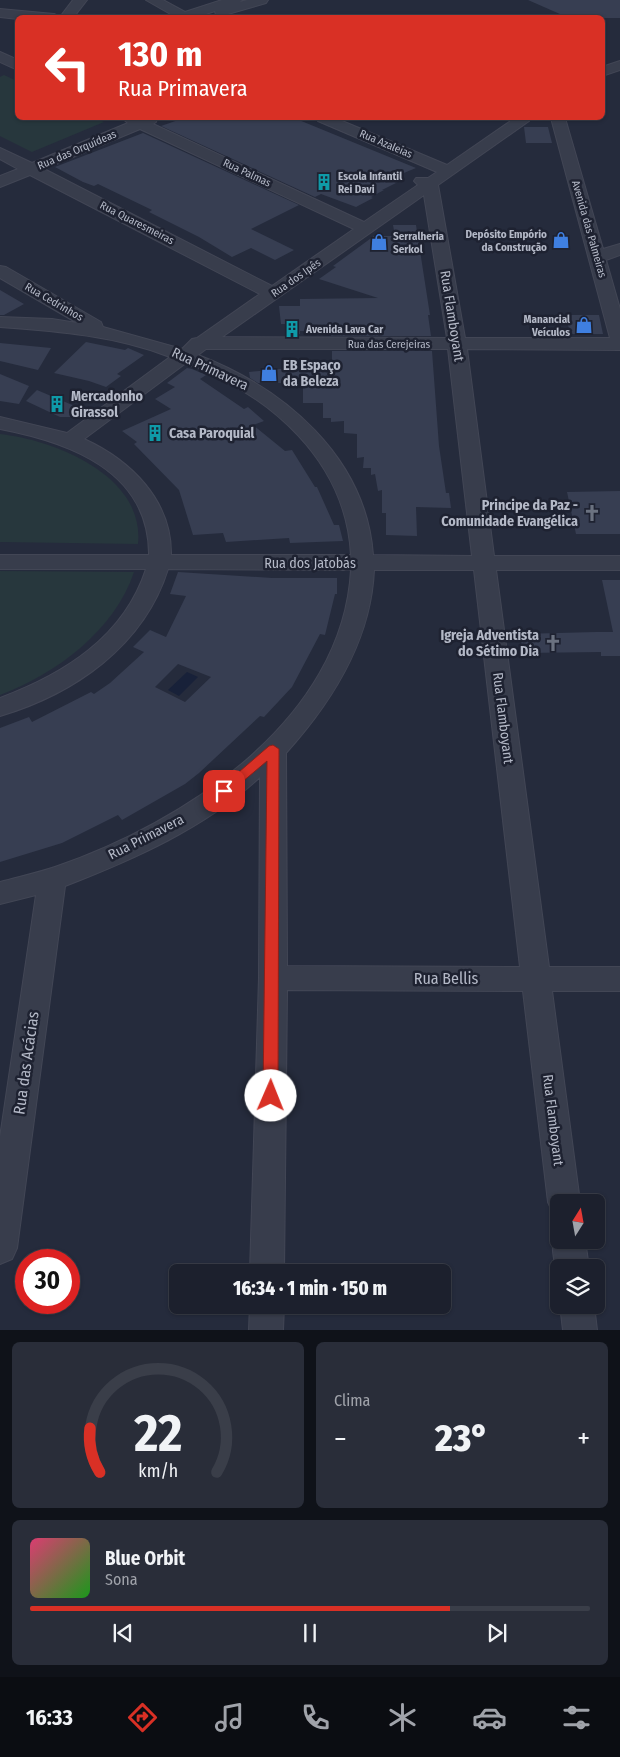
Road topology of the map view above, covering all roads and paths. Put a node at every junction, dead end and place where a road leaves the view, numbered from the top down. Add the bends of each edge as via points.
1 (80, 0) edge
2 (153, 0) edge
3 (235, 0) edge
4 (261, 0) edge
5 (0, 13) edge
6 (22, 15) edge
7 (68, 15) edge
8 (179, 15) edge
9 (189, 15) edge
10 (214, 15) edge
11 (620, 66) edge
12 (605, 71) edge
13 (139, 120) edge
14 (143, 120) edge
15 (326, 120) edge
16 (511, 120) edge
17 (521, 120) edge
18 (559, 120) edge
19 (573, 120) edge
20 (0, 153) edge
21 (31, 169) junction
22 (435, 176) junction
23 (0, 182) edge
24 (362, 227) junction
25 (609, 253) edge
26 (0, 271) edge
27 (620, 286) edge
28 (269, 291) junction
29 (0, 322) edge
30 (107, 333) junction
31 (620, 343) edge
32 (456, 344) junction
33 (188, 348) junction
34 (0, 423) edge
35 (64, 437) junction
36 (0, 552) edge
37 (620, 554) edge
38 (160, 557) junction
39 (363, 558) junction
40 (483, 558) junction
41 (0, 562) edge
42 (620, 564) edge
43 (0, 707) edge
44 (273, 749) junction
45 (52, 879) junction
46 (0, 893) edge
47 (273, 978) junction
48 (534, 978) junction
49 (620, 978) edge
50 (563, 1194) edge
51 (0, 1248) edge
52 (267, 1264) edge
53 (267, 1314) edge
54 (578, 1314) edge
55 (266, 1330) edge
56 (580, 1330) edge

1 - 7 street
2 - 8 street
3 - 9 street
4 - 10 street
5 - 6 street
11 - 12 street
13 - 21 street, Rua das Orquídeas
14 - 24 street, Rua Palmas
15 - 22 street, Rua Azaleias
16 - 22 street, Rua dos Ipês
17 - 22 street, Rua dos Ipês
18 - 25 street, Avenida das Palmeiras
19 - 25 street, Avenida das Palmeiras
20 - 21 street, Rua Quaresmeiras
21 - 23 street, Rua das Orquídeas
21 - 28 street, Rua Quaresmeiras
22 - 24 street, Rua dos Ipês
22 - 32 street, Rua Flamboyant
24 - 28 street, Rua dos Ipês
25 - 27 street, Avenida das Palmeiras
25 - 31 street, Avenida das Palmeiras
26 - 30 street, Rua Cedrinhos
28 - 33 street, Rua dos Ipês
29 - 30 street, Rua Primavera
30 - 33 street, Rua Primavera
31 - 32 street, Rua das Cerejeiras
32 - 33 street, Rua das Cerejeiras
32 - 40 street, Rua Flamboyant
33 - 35 street, Rua dos Ipês
33 - 39 street, Rua Primavera via 268,398 316,442 348,494
34 - 35 street
35 - 38 street via 98,454 138,487 158,530
36 - 38 street, Rua dos Jatobás
37 - 40 street, Rua dos Jatobás
38 - 39 street, Rua dos Jatobás
38 - 41 street, Rua dos Jatobás
38 - 43 street via 152,586 139,611 120,635 64,679
39 - 40 street, Rua dos Jatobás
39 - 44 street, Rua Primavera via 358,608 342,655 314,702
40 - 42 street, Rua dos Jatobás
40 - 48 street, Rua Flamboyant
44 - 45 street, Rua Primavera via 245,774 178,823
44 - 47 street
45 - 46 street, Rua Primavera
45 - 51 street, Rua das Acácias
47 - 48 street, Rua Bellis
47 - 52 street
48 - 49 street, Rua Bellis
48 - 50 street, Rua Flamboyant
53 - 55 street
54 - 56 street

